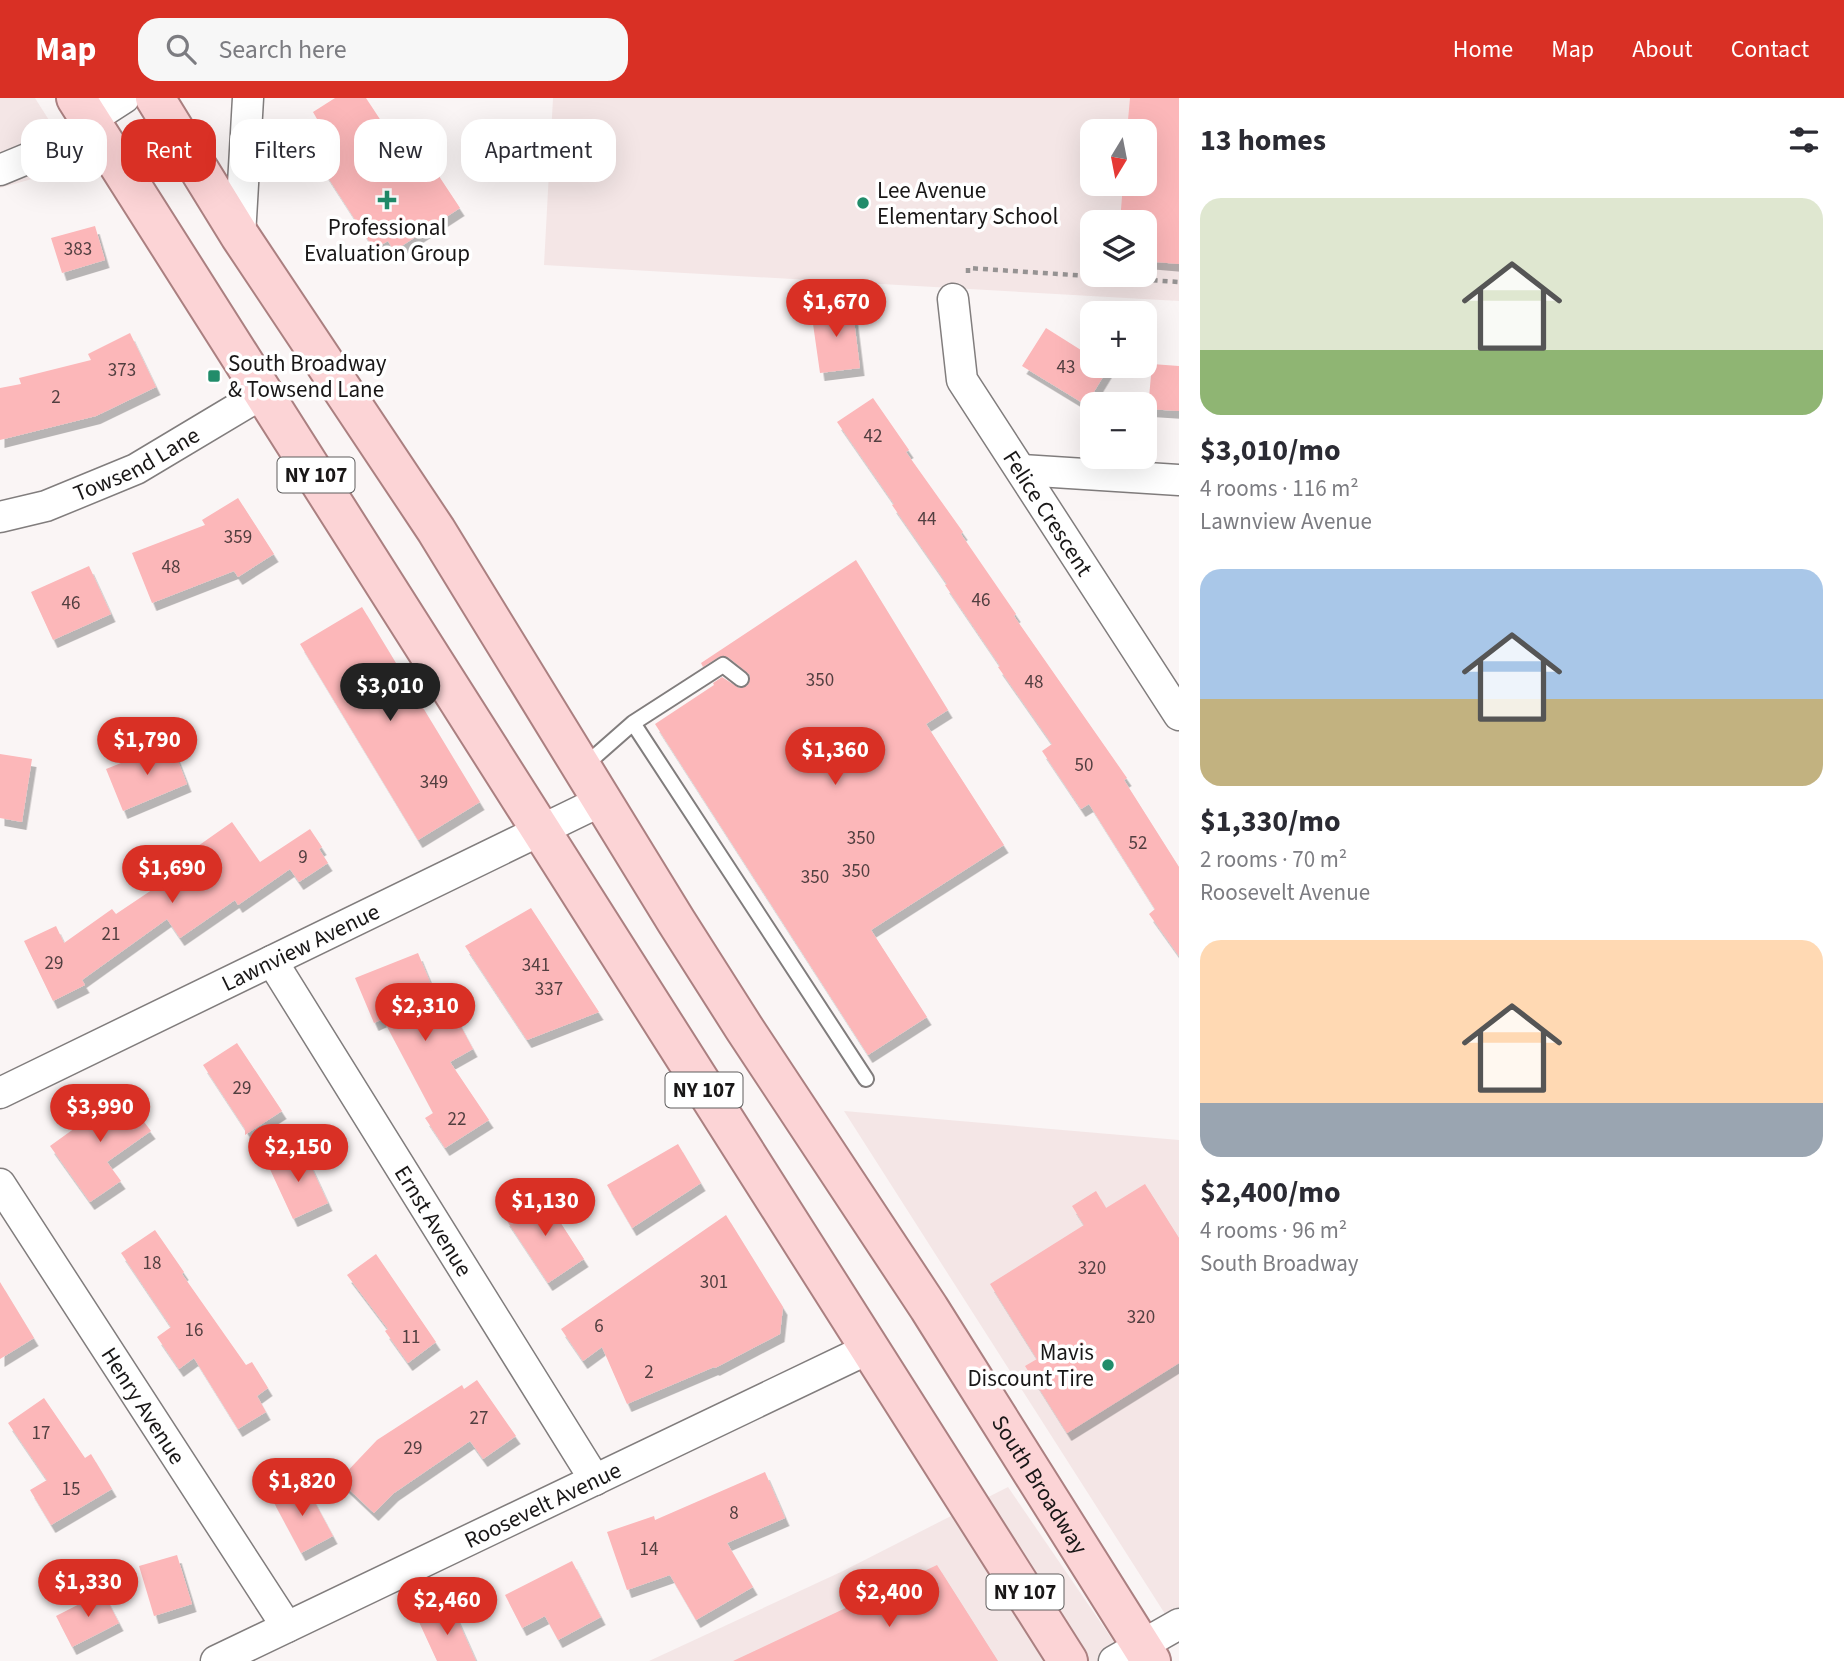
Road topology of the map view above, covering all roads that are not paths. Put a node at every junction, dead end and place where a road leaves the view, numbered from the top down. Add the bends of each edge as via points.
1 (124, 98) edge
2 (155, 98) edge
3 (248, 98) edge
4 (83, 109) edge
5 (0, 170) edge
6 (240, 236) junction
7 (960, 289) road end
8 (263, 393) junction
9 (1022, 470) junction
10 (1179, 480) edge
11 (0, 517) edge
12 (741, 679) dead end
13 (1179, 715) edge
14 (633, 723) junction
15 (581, 768) junction
16 (601, 801) junction
17 (541, 830) junction
18 (272, 961) junction
19 (866, 1079) dead end
20 (0, 1093) edge
21 (0, 1184) edge
22 (868, 1349) junction
23 (595, 1480) junction
24 (1179, 1624) edge
25 (287, 1627) junction
26 (1136, 1656) edge
27 (216, 1661) edge
28 (1068, 1661) edge

1 - 4 street
2 - 6 main road, NY 107
3 - 6 street
4 - 5 street via 58,146
4 - 8 main road, NY 107
6 - 15 main road, NY 107 via 436,530
7 - 9 street, Felice Crescent via 961,380
8 - 11 street, Towsend Lane via 136,469 46,506
8 - 17 main road, NY 107
9 - 10 street
9 - 13 street, Felice Crescent
12 - 14 lane via 723,665
14 - 15 lane
14 - 19 lane
15 - 16 main road, NY 107
16 - 17 street, Lawnview Avenue
16 - 26 main road, South Broadway / NY 107 via 929,1308
17 - 18 street, Lawnview Avenue
17 - 22 main road, NY 107
18 - 20 street, Lawnview Avenue
18 - 23 street, Ernst Avenue
21 - 25 street, Henry Avenue
22 - 23 street, Roosevelt Avenue
22 - 28 main road, NY 107
23 - 25 street, Roosevelt Avenue
24 - 26 street
25 - 27 street, Roosevelt Avenue

